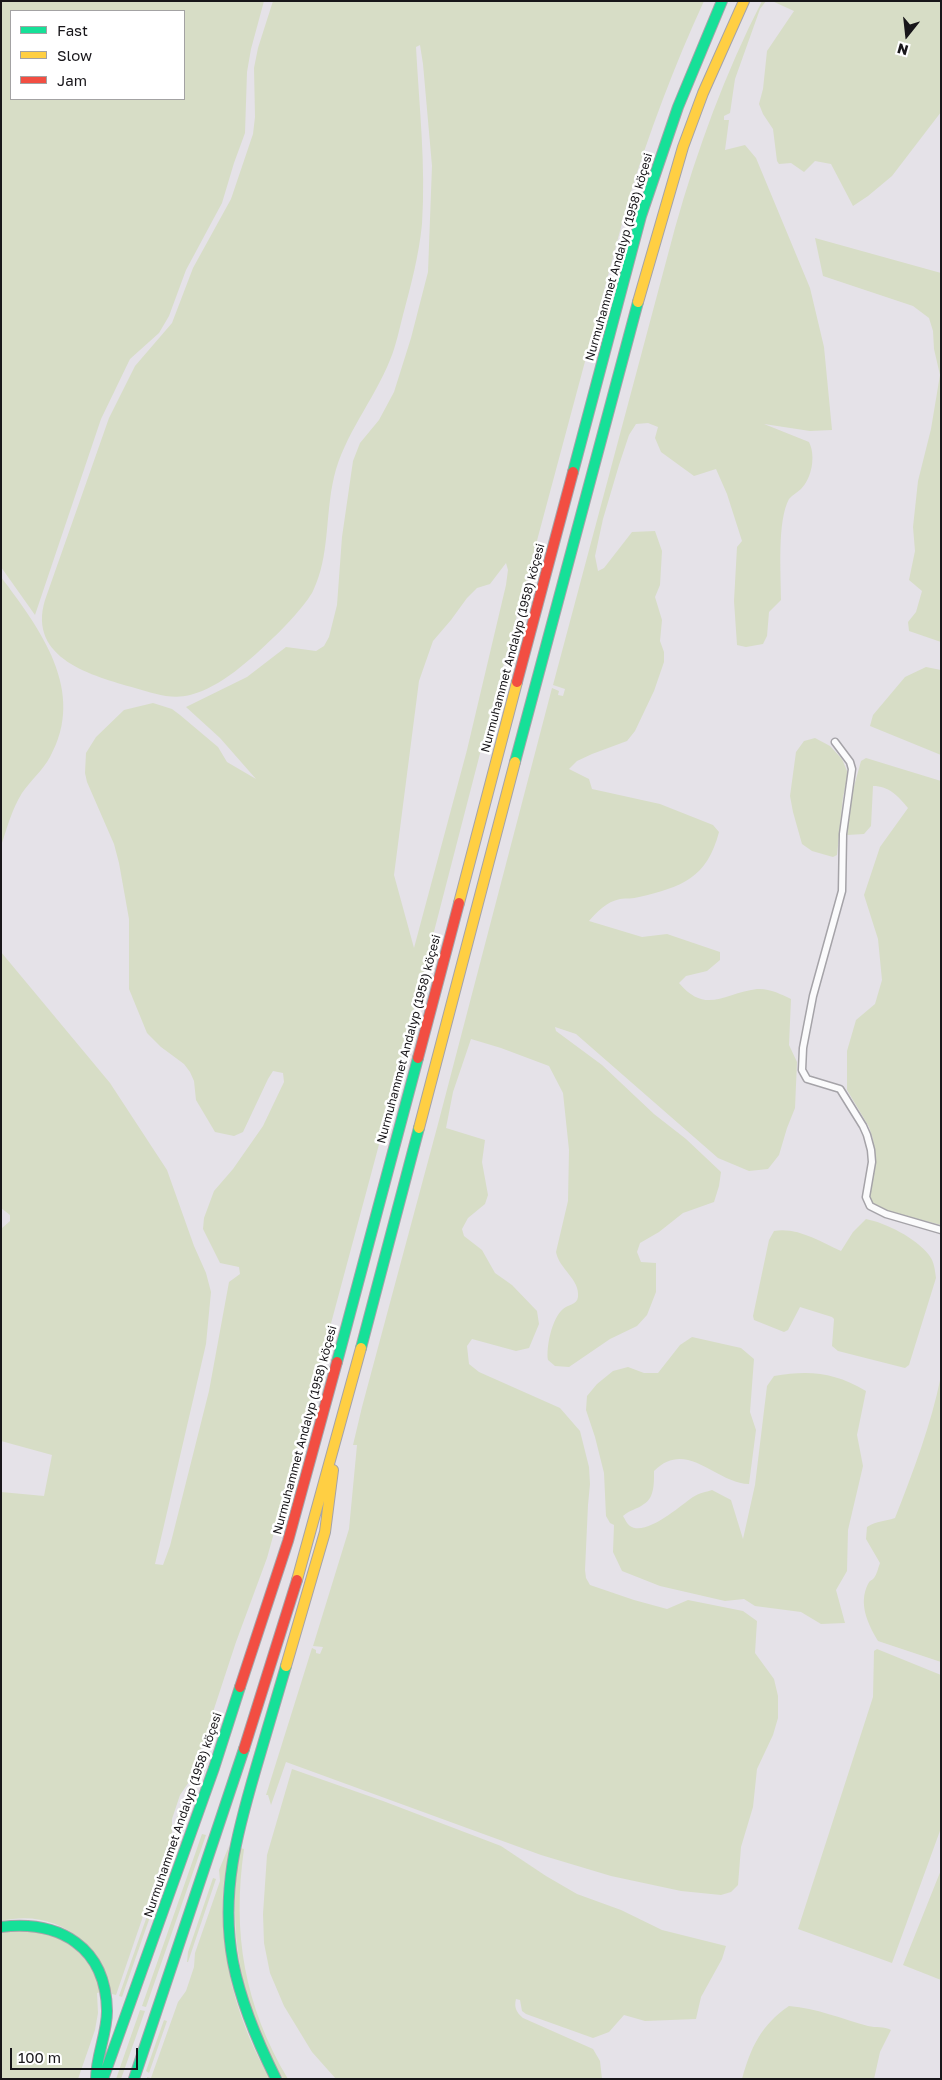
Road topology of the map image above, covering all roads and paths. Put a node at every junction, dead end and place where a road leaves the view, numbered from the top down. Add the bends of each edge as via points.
1 (722, 1) edge
2 (744, 1) edge
3 (835, 742) dead end
4 (941, 1230) edge
5 (338, 1432) junction
6 (1, 1927) edge
7 (96, 2079) edge
8 (103, 2079) edge
9 (134, 2079) edge
10 (276, 2079) edge

1 - 8 main road, Nurmuhammet Andalyp (1958) köçesi via 685,86 641,216 288,1541 214,1768
2 - 5 main road via 703,93 660,222
3 - 4 street via 852,769 843,834 843,882 813,996 803,1048 803,1075 840,1090 868,1135 872,1162 866,1197 870,1206
5 - 9 main road via 292,1597
5 - 10 main road via 325,1532 237,1833 230,1876 229,1938 238,1988 249,2022
6 - 7 main road via 32,1924 59,1931 81,1946 98,1969 104,1983 108,2011 95,2064

